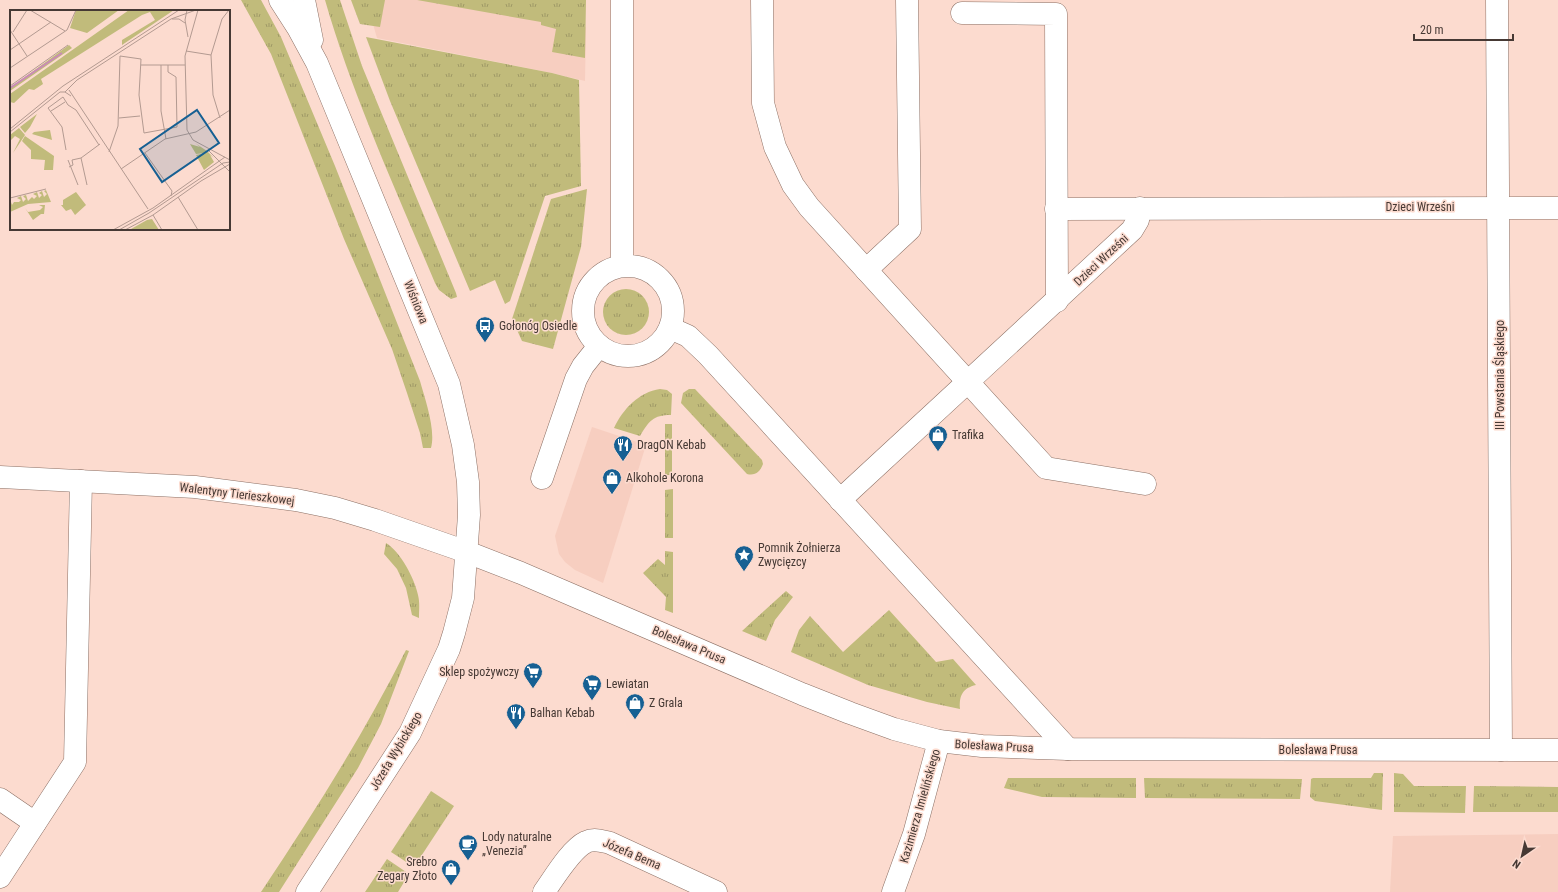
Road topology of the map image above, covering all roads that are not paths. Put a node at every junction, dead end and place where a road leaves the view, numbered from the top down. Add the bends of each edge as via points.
1 (280, 0) edge
2 (304, 0) edge
3 (622, 0) edge
4 (762, 0) edge
5 (907, 0) edge
6 (1497, 0) edge
7 (962, 13) dead end
8 (317, 63) junction
9 (1140, 208) junction
10 (1499, 208) junction
11 (1558, 208) edge
12 (1056, 209) junction
13 (622, 265) junction
14 (866, 270) junction
15 (1057, 301) junction
16 (670, 328) junction
17 (599, 346) junction
18 (967, 383) junction
19 (0, 477) edge
20 (542, 478) dead end
21 (81, 481) junction
22 (1145, 484) dead end
23 (840, 500) junction
24 (467, 552) junction
25 (939, 742) junction
26 (1068, 749) junction
27 (1501, 750) junction
28 (1558, 750) edge
29 (0, 799) edge
30 (36, 822) junction
31 (0, 877) edge
32 (307, 892) edge
33 (544, 892) edge
34 (716, 892) edge
35 (893, 892) edge

1 - 8 street, Wiśniowa
2 - 8 street, Wiśniowa
3 - 13 street
4 - 14 street via 763,103 775,147 793,185 809,207
5 - 14 street via 910,229
6 - 10 street, III Powstania Śląskiego
7 - 12 street via 1056,14
8 - 24 street, Wiśniowa via 449,384 464,445 468,482
9 - 10 street, Dzieci Wrześni
9 - 12 street
9 - 15 street, Dzieci Wrześni via 1138,220 1132,230
10 - 11 street, Dzieci Wrześni
10 - 27 street, III Powstania Śląskiego
12 - 15 street
13 - 16 street via 649,270 660,278 668,289 672,302
13 - 17 street via 598,276 584,298 584,324
14 - 18 street
15 - 18 street, Dzieci Wrześni
16 - 17 street via 662,341 650,351 637,355 623,356 610,353
16 - 23 street via 688,336 708,355
17 - 20 street via 576,379
18 - 22 street via 1046,468
18 - 23 street, Dzieci Wrześni
19 - 21 street, Walentyny Tierieszkowej
21 - 24 street, Walentyny Tierieszkowej via 195,487 296,500 376,520
21 - 30 street via 75,762
23 - 26 street
24 - 25 street, Bolesława Prusa via 809,697 894,729
24 - 32 street, Józefa Wybickiego via 463,598 454,633 420,712 404,742
25 - 26 street, Bolesława Prusa
25 - 35 street, Kazimierza Imielińskiego via 914,834
26 - 27 street, Bolesława Prusa
27 - 28 street, Bolesława Prusa
29 - 30 street
30 - 31 street
33 - 34 street, Józefa Bema via 578,848 586,841 597,839

